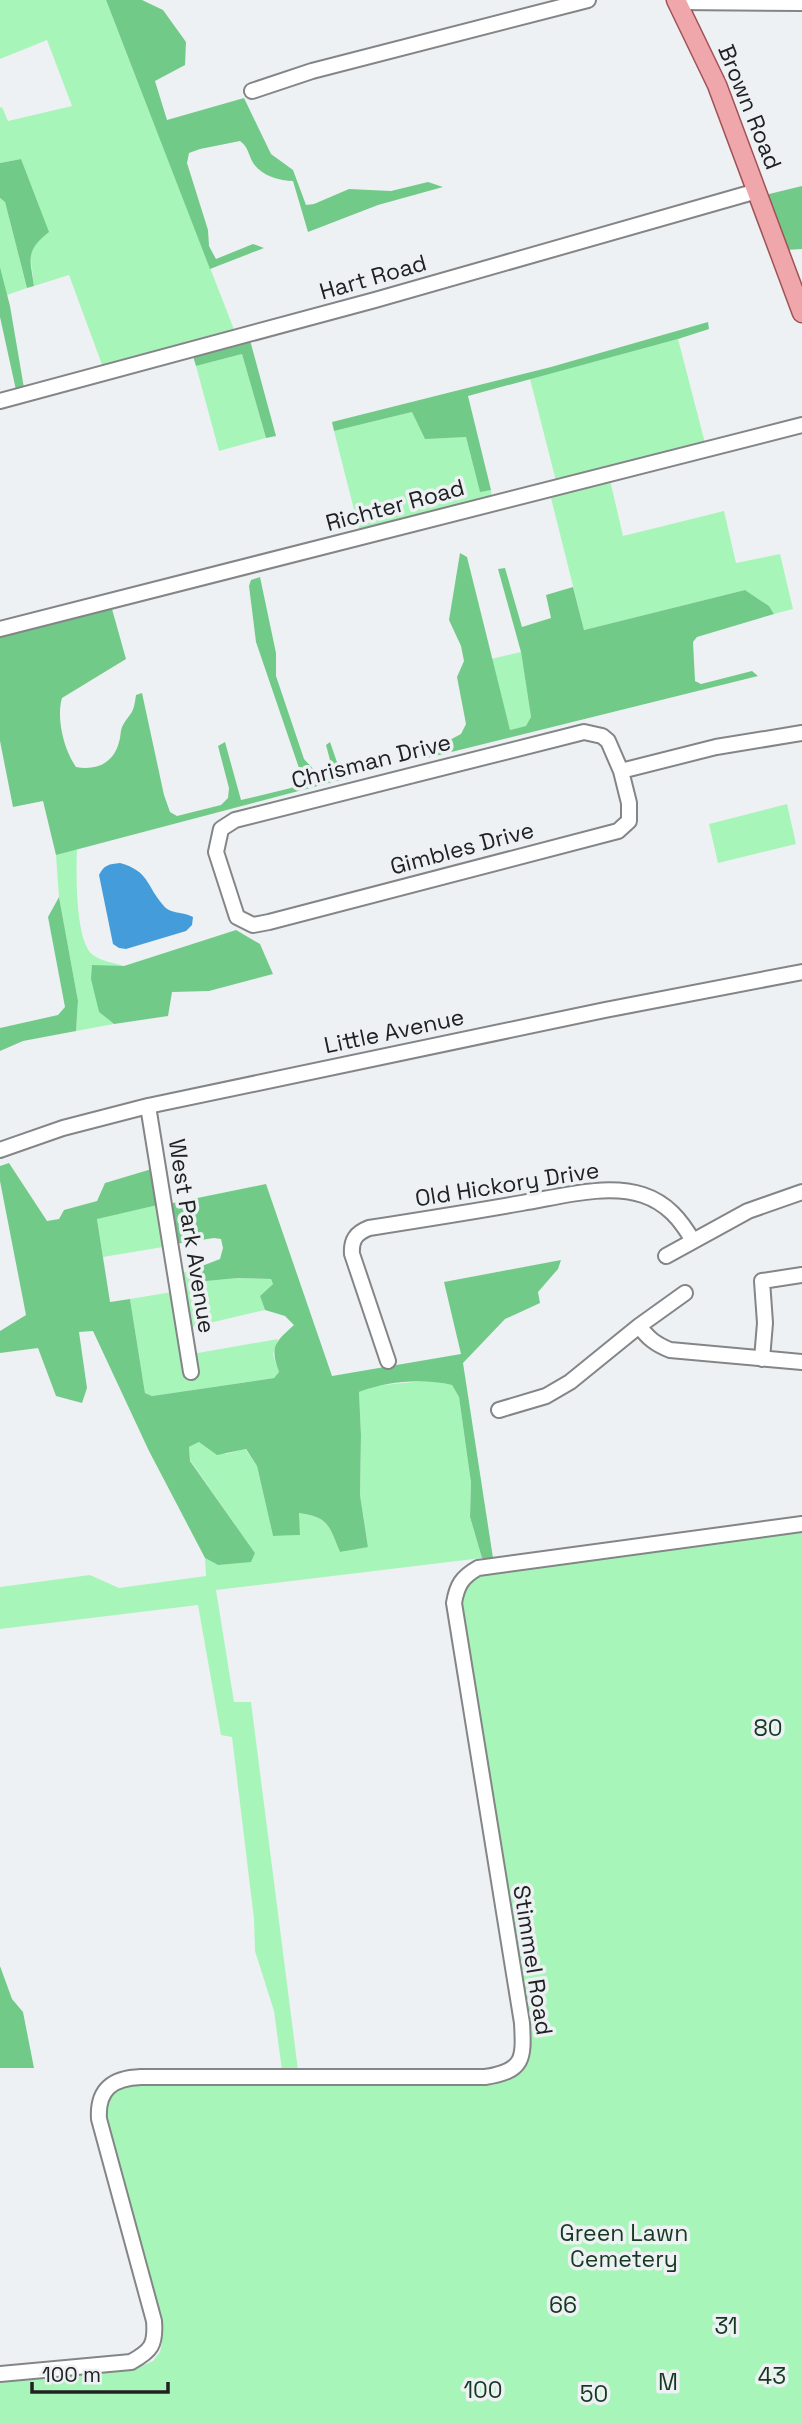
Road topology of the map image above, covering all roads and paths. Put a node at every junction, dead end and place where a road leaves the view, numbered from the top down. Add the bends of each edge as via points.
1 (588, 0) edge
2 (676, 1) edge
3 (802, 4) edge
4 (252, 91) dead end
5 (757, 191) junction
6 (802, 313) edge
7 (0, 401) edge
8 (802, 425) edge
9 (0, 629) edge
10 (802, 733) edge
11 (621, 771) junction
12 (253, 925) joint
13 (802, 972) edge
14 (148, 1106) junction
15 (0, 1150) edge
16 (802, 1192) edge
17 (693, 1241) junction
18 (666, 1256) dead end
19 (802, 1275) edge
20 (685, 1293) dead end
21 (639, 1326) junction
22 (762, 1359) junction
23 (388, 1361) dead end
24 (802, 1362) edge
25 (191, 1372) dead end
26 (499, 1410) dead end
27 (802, 1524) edge
28 (0, 2374) edge

1 - 4 street via 312,71
2 - 3 street
2 - 5 main road, Brown Road via 717,85
5 - 6 main road, Brown Road
5 - 7 street, Hart Road
8 - 9 street, Richter Road
10 - 11 street via 716,747
11 - 12 street, Gimbles Drive via 629,821 618,831
11 - 12 street, Chrisman Drive via 608,741 584,732 235,820 221,829 216,852 237,917
13 - 14 street, Little Avenue
14 - 15 street, Little Avenue
14 - 25 street, West Park Avenue
16 - 17 street via 748,1211
17 - 18 street
17 - 23 street, Old Hickory Drive via 660,1202 622,1191 369,1228 354,1239 352,1254
19 - 22 street via 762,1280
20 - 21 street
21 - 22 street via 648,1338 670,1350
21 - 26 street via 570,1382 545,1396
22 - 24 street
27 - 28 street, Stimmel Road via 478,1568 465,1575 456,1588 454,1603 522,2023 524,2051 518,2065 505,2074 485,2077 141,2077 116,2082 104,2091 98,2104 99,2119 156,2336 148,2352 131,2362

